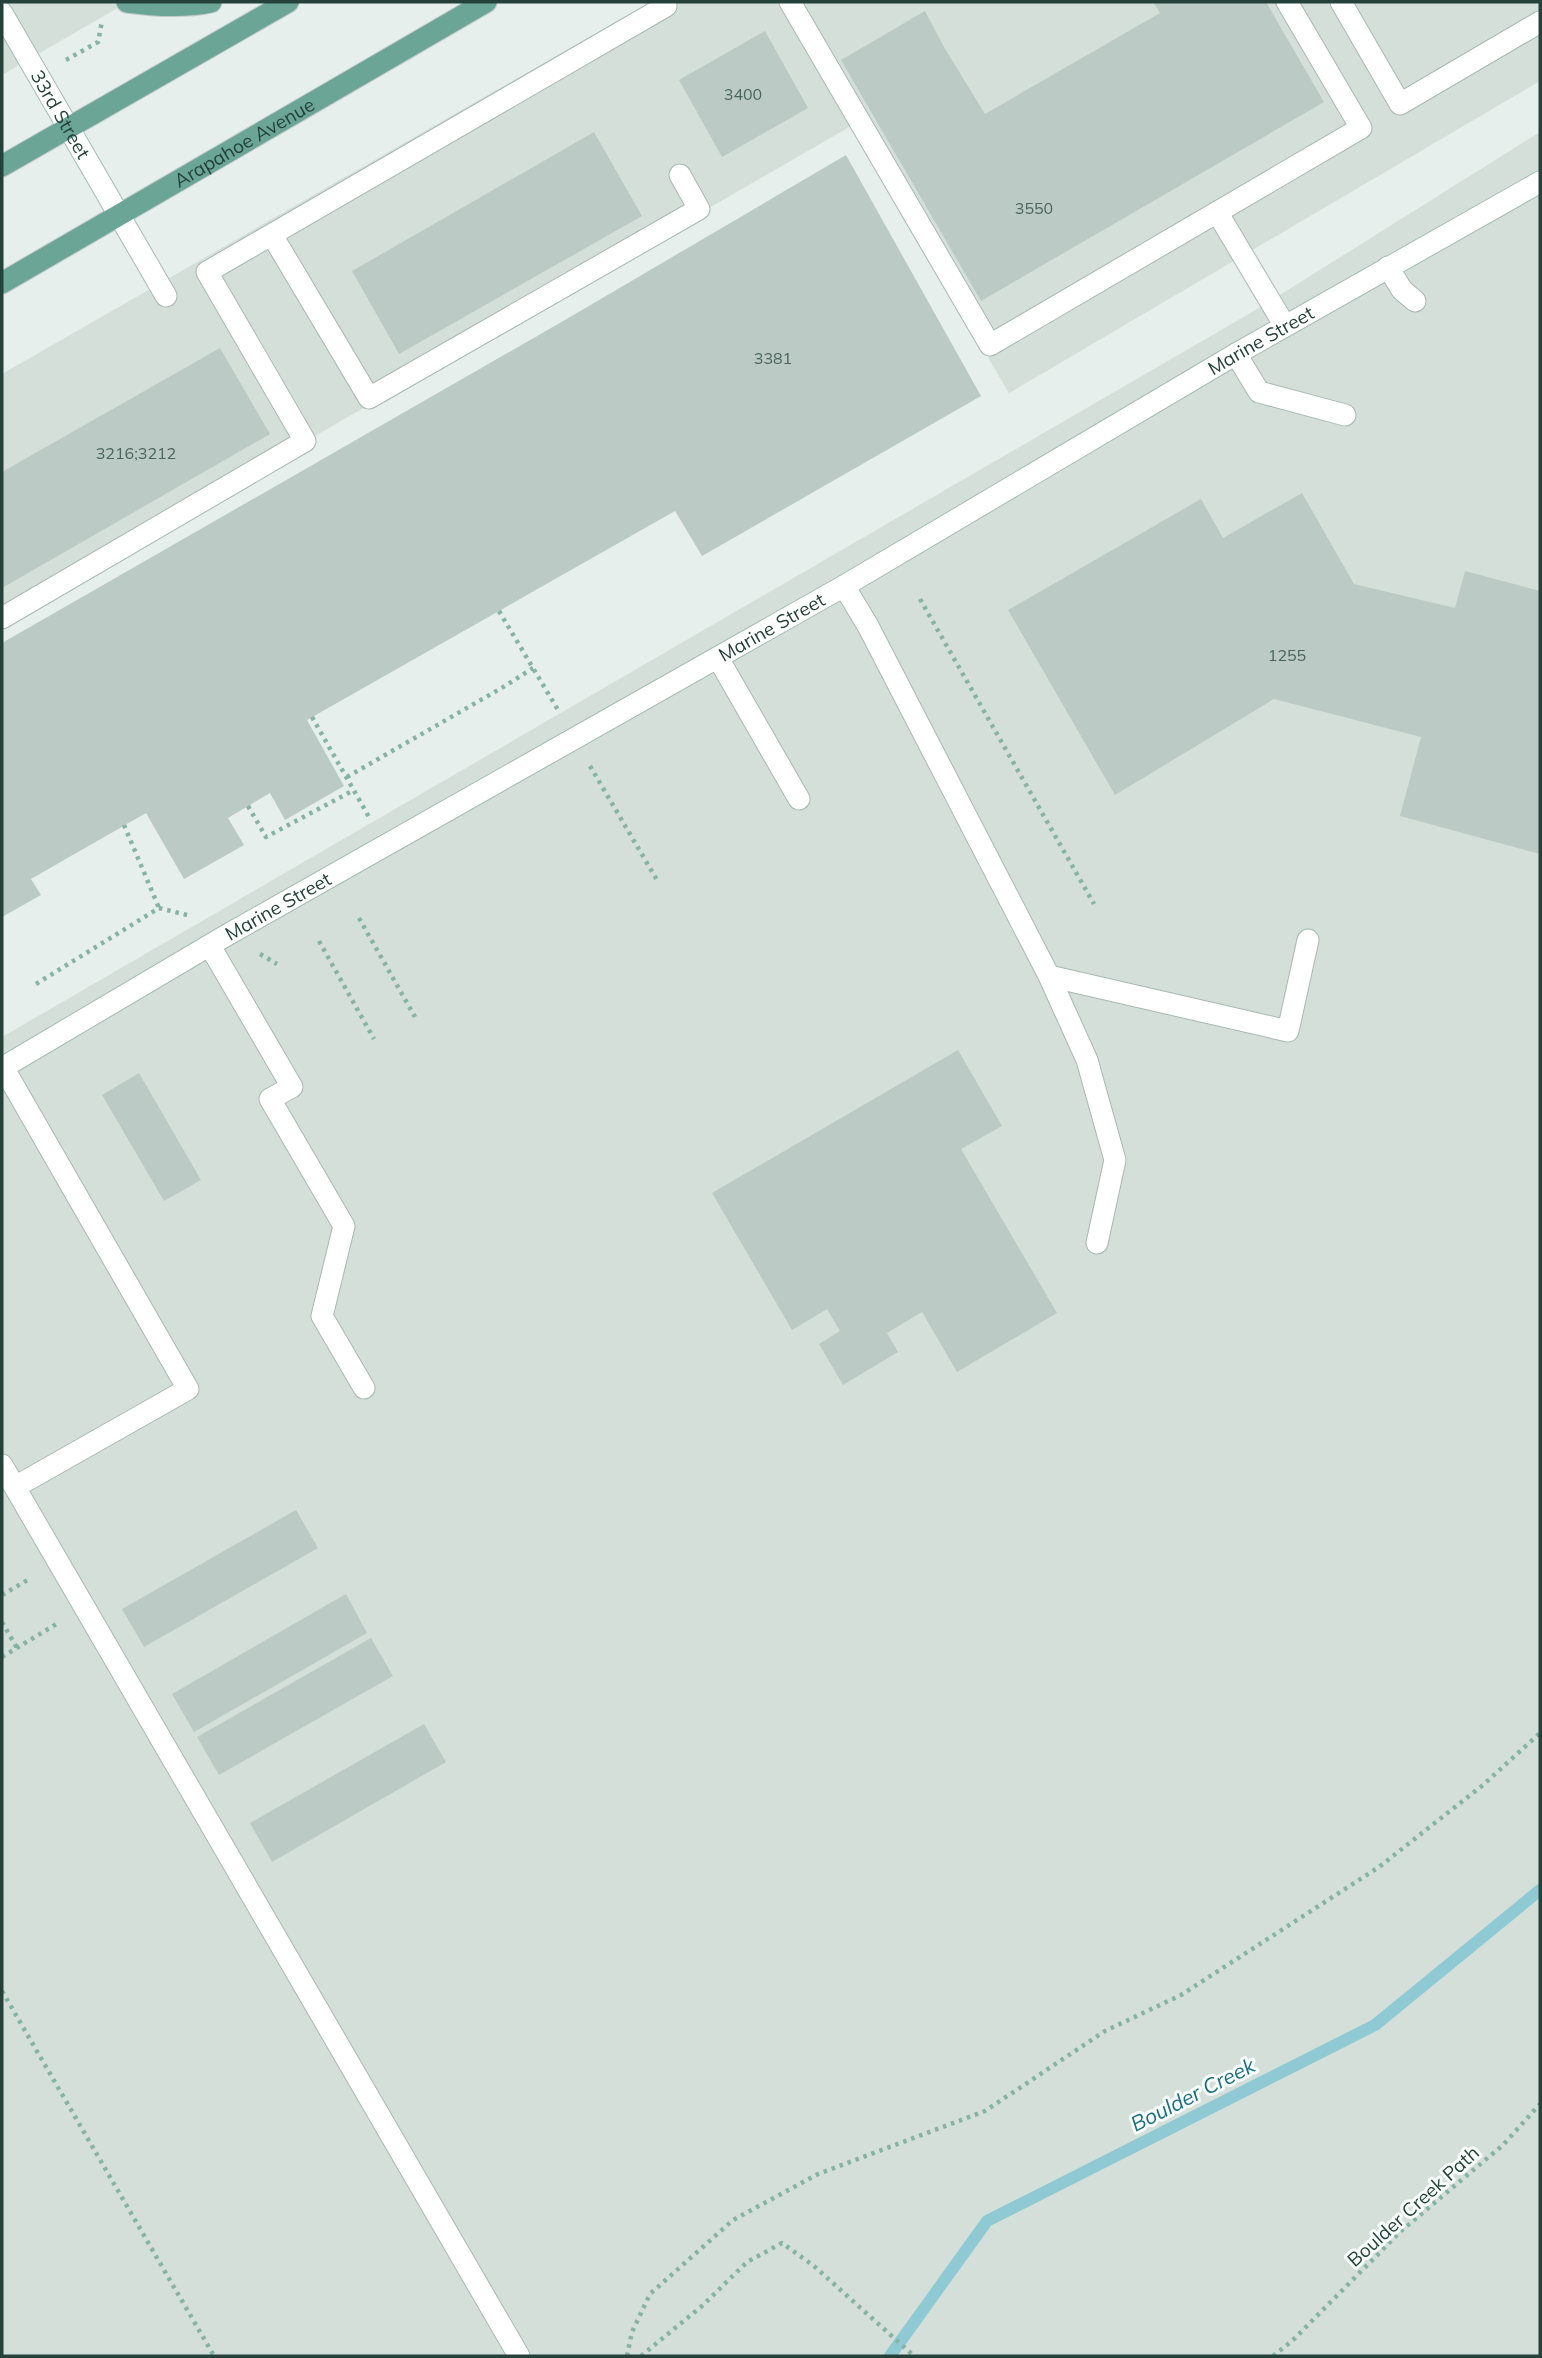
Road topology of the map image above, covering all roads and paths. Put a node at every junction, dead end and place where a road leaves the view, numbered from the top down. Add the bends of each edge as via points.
1 (127, 2) edge
2 (211, 2) edge
3 (288, 2) edge
4 (486, 2) edge
5 (665, 2) edge
6 (790, 2) edge
7 (1287, 2) edge
8 (1341, 2) edge
9 (2, 13) edge
10 (1540, 22) edge
11 (69, 128) junction
12 (2, 166) edge
13 (680, 176) dead end
14 (1540, 182) edge
15 (1217, 212) junction
16 (119, 215) junction
17 (272, 235) junction
18 (1388, 267) junction
19 (2, 283) edge
20 (166, 296) dead end
21 (1415, 301) dead end
22 (1284, 327) junction
23 (1236, 355) junction
24 (1345, 415) dead end
25 (844, 586) junction
26 (919, 599) dead end
27 (2, 618) edge
28 (718, 658) junction
29 (533, 668) dead end
30 (312, 717) dead end
31 (347, 777) junction
32 (354, 790) junction
33 (799, 799) dead end
34 (248, 806) dead end
35 (371, 820) dead end
36 (124, 825) dead end
37 (1094, 904) dead end
38 (159, 908) junction
39 (193, 916) dead end
40 (359, 918) dead end
41 (1308, 940) dead end
42 (319, 941) dead end
43 (209, 946) junction
44 (1049, 976) junction
45 (36, 984) dead end
46 (415, 1017) dead end
47 (374, 1039) dead end
48 (2, 1068) edge
49 (1097, 1243) dead end
50 (365, 1388) dead end
51 (2, 1465) edge
52 (15, 1488) junction
53 (84, 1608) junction
54 (2, 1622) edge
55 (17, 1648) junction
56 (2, 1657) edge
57 (1540, 1733) edge
58 (2, 1991) edge
59 (1540, 2104) edge
60 (215, 2356) edge
61 (519, 2356) edge
62 (627, 2356) edge
63 (641, 2356) edge
64 (914, 2356) edge
65 (1273, 2356) edge

1 - 2 main road via 158,6
3 - 11 main road
4 - 16 main road, Arapahoe Avenue
5 - 17 street via 666,6
6 - 15 street via 990,345
7 - 15 street via 1362,128
8 - 10 street via 1400,104
9 - 11 street, 33rd Street
11 - 12 main road
11 - 16 street, 33rd Street
13 - 17 street via 699,209 369,398
14 - 18 street, Marine Street
15 - 22 street
16 - 19 main road, Arapahoe Avenue
16 - 20 street, 33rd Street
17 - 27 street via 207,272 305,441
18 - 21 street
18 - 22 street, Marine Street
22 - 23 street, Marine Street
23 - 24 street via 1259,392
23 - 25 street, Marine Street
25 - 28 street, Marine Street
25 - 44 street
26 - 37 path
28 - 33 street
28 - 43 street, Marine Street
29 - 31 path
30 - 31 path
31 - 32 path
32 - 34 path via 265,837
32 - 35 path
36 - 38 path
38 - 39 path
38 - 45 path
40 - 46 path
41 - 44 street via 1288,1031
42 - 47 path
43 - 48 street, Marine Street
43 - 50 street via 292,1087 270,1099 344,1226 322,1316
44 - 49 street via 1087,1060 1115,1160
48 - 52 street via 188,1389
51 - 52 street
52 - 53 street
53 - 55 path
53 - 61 street
54 - 55 path
55 - 56 path
57 - 62 path via 1483,1785 1379,1867 1181,1995 1105,2031 985,2111 818,2174 733,2220 650,2294 632,2332
58 - 60 path
59 - 65 path, Boulder Creek Path via 1503,2145 1401,2231
63 - 64 path via 747,2262 782,2243

